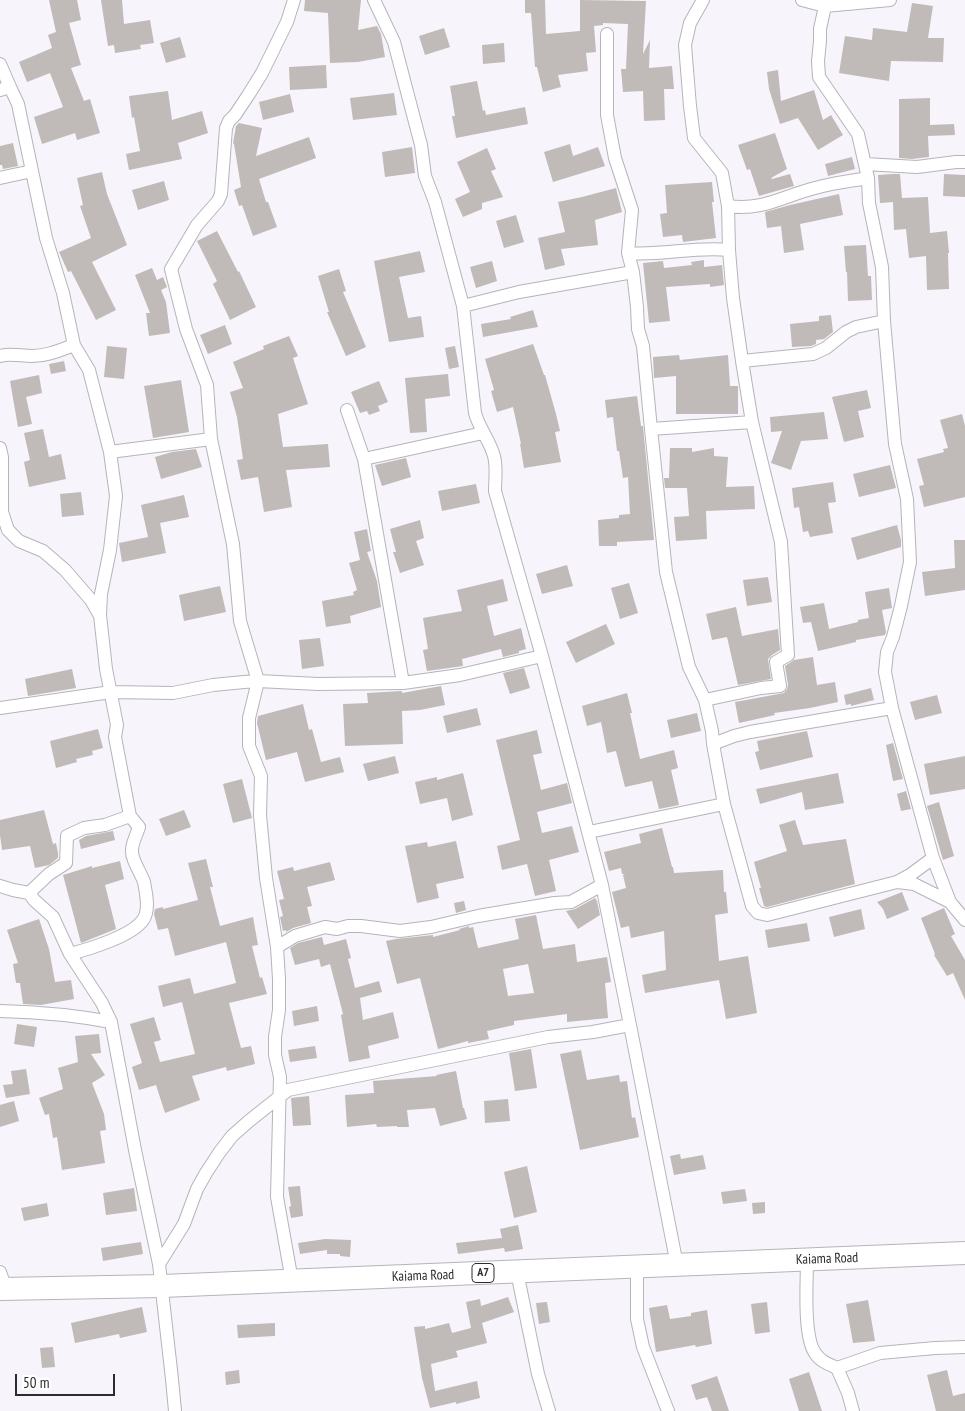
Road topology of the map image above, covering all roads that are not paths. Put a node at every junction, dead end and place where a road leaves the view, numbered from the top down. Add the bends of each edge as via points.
1 (294, 0) edge
2 (374, 0) edge
3 (703, 0) edge
4 (802, 0) edge
5 (890, 0) edge
6 (825, 3) edge
7 (608, 34) dead end
8 (0, 64) edge
9 (5, 89) edge
10 (965, 162) edge
11 (865, 164) junction
12 (32, 171) junction
13 (0, 178) edge
14 (868, 178) junction
15 (728, 206) junction
16 (729, 250) junction
17 (628, 253) junction
18 (633, 272) junction
19 (463, 306) junction
20 (884, 321) junction
21 (74, 344) junction
22 (0, 356) edge
23 (742, 361) junction
24 (347, 410) dead end
25 (752, 422) junction
26 (651, 429) junction
27 (483, 433) junction
28 (211, 439) junction
29 (0, 448) edge
30 (110, 452) junction
31 (364, 459) junction
32 (100, 615) junction
33 (542, 656) junction
34 (258, 681) junction
35 (403, 683) junction
36 (111, 692) junction
37 (705, 700) junction
38 (0, 708) edge
39 (892, 708) junction
40 (713, 744) junction
41 (724, 804) junction
42 (130, 816) junction
43 (589, 832) junction
44 (933, 858) junction
45 (897, 882) junction
46 (602, 885) junction
47 (0, 886) edge
48 (29, 892) junction
49 (950, 902) junction
50 (965, 920) edge
51 (277, 947) junction
52 (70, 954) junction
53 (0, 1011) edge
54 (111, 1022) junction
55 (630, 1025) junction
56 (279, 1096) junction
57 (965, 1254) edge
58 (807, 1260) junction
59 (677, 1265) junction
60 (637, 1267) junction
61 (517, 1272) junction
62 (160, 1275) junction
63 (292, 1281) junction
64 (2, 1283) edge
65 (965, 1347) edge
66 (837, 1368) junction
67 (175, 1411) edge
68 (549, 1411) edge
69 (668, 1411) edge
70 (853, 1411) edge

1 - 28 street via 288,22 262,73 226,128 218,201 197,225 171,270 186,329 207,385
2 - 19 street via 394,42 421,145 425,176
3 - 15 street via 690,24 685,45 690,106 694,138 722,173
4 - 6 street
5 - 6 street
6 - 11 street via 820,29 819,77 858,134
7 - 17 street via 606,115 615,158 632,210
8 - 9 street
9 - 12 street via 18,104
10 - 11 street via 917,167
11 - 14 street
12 - 13 street
12 - 21 street
14 - 15 street via 814,188 756,206
14 - 20 street via 869,203 882,268
15 - 16 street
16 - 17 street
16 - 23 street
17 - 18 street
18 - 19 street via 519,292
18 - 26 street
19 - 27 street via 475,412
20 - 23 street via 856,327 813,354
20 - 39 street via 895,444 907,499 910,562 893,637 886,652 885,672
21 - 22 street via 48,354
21 - 30 street via 89,370
23 - 25 street
24 - 31 street
25 - 26 street
25 - 37 street via 781,542 788,656 776,662 780,686
26 - 37 street via 666,572 689,667
27 - 31 street
27 - 33 street via 494,454 495,491
28 - 30 street
28 - 34 street via 233,544 240,621
29 - 32 street via 2,512 8,530 19,541 43,551 65,570
30 - 32 street via 116,496
31 - 35 street
32 - 36 street
33 - 35 street via 460,676
33 - 43 street
34 - 35 street
34 - 36 street via 173,693
34 - 51 street via 249,718 249,746 261,776 260,816
36 - 38 street
36 - 42 street via 117,725 114,737
37 - 40 street
39 - 40 street via 750,732
39 - 44 street
40 - 41 street
41 - 43 street
41 - 45 street via 752,906 758,913 767,915
42 - 48 street via 84,828 68,836 66,863
42 - 52 street via 139,828 132,851 143,880 146,914 134,929 111,942
43 - 46 street
44 - 45 street
44 - 49 street
45 - 49 street via 914,884
46 - 51 street via 571,902 400,931 361,926 325,927 295,936
46 - 55 street
47 - 48 street
48 - 52 street via 53,917
49 - 50 street
51 - 56 street via 279,1010 275,1055 280,1077
52 - 54 street
53 - 54 street via 81,1016
54 - 62 street
55 - 56 street via 548,1037 297,1088
55 - 59 street
56 - 62 street via 232,1136 219,1153 197,1189
56 - 63 street via 277,1197
57 - 58 highway, Kaiama Road / A7
58 - 59 highway, Kaiama Road / A7
58 - 66 street via 808,1335 814,1352
59 - 60 highway, Kaiama Road / A7
60 - 61 highway, Kaiama Road / A7
60 - 69 street via 637,1319 643,1347
61 - 63 highway, Kaiama Road / A7
61 - 68 street
62 - 63 highway, Kaiama Road / A7
62 - 64 highway, Kaiama Road / A7
62 - 67 street
65 - 66 street via 880,1353
66 - 70 street

